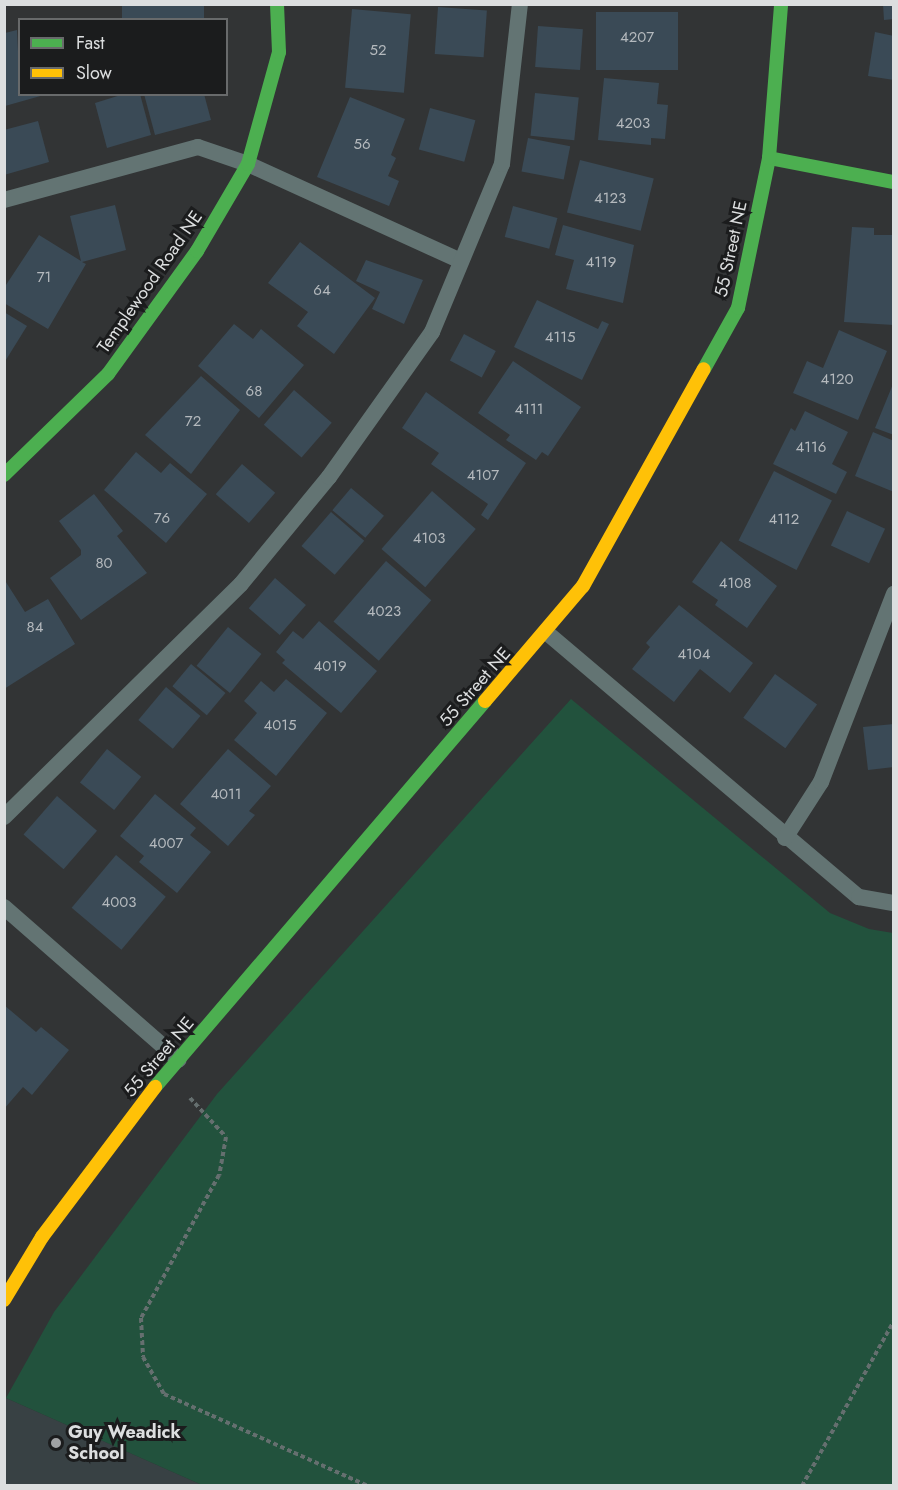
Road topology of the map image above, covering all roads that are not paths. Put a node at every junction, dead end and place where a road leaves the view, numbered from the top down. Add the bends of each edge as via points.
1 (277, 4) edge
2 (520, 4) edge
3 (781, 4) edge
4 (769, 158) junction
5 (248, 164) junction
6 (894, 182) edge
7 (4, 200) edge
8 (461, 261) junction
9 (4, 475) edge
10 (894, 594) edge
11 (546, 632) junction
12 (4, 817) edge
13 (785, 838) junction
14 (894, 903) edge
15 (4, 907) edge
16 (180, 1060) junction
17 (4, 1300) edge

1 - 5 street, Templewood Road NE via 279,52
2 - 8 lane via 502,164
3 - 4 street, 55 Street NE
4 - 6 street
4 - 11 street, 55 Street NE via 738,308 583,586
5 - 7 lane via 198,147
5 - 8 lane
5 - 9 street, Templewood Road NE via 197,251 108,375
8 - 12 lane via 432,332 329,477 256,566
10 - 13 lane via 820,782
11 - 13 lane
11 - 16 street, 55 Street NE
13 - 14 lane via 858,897
15 - 16 lane
16 - 17 street, 55 Street NE via 161,1079 42,1237

